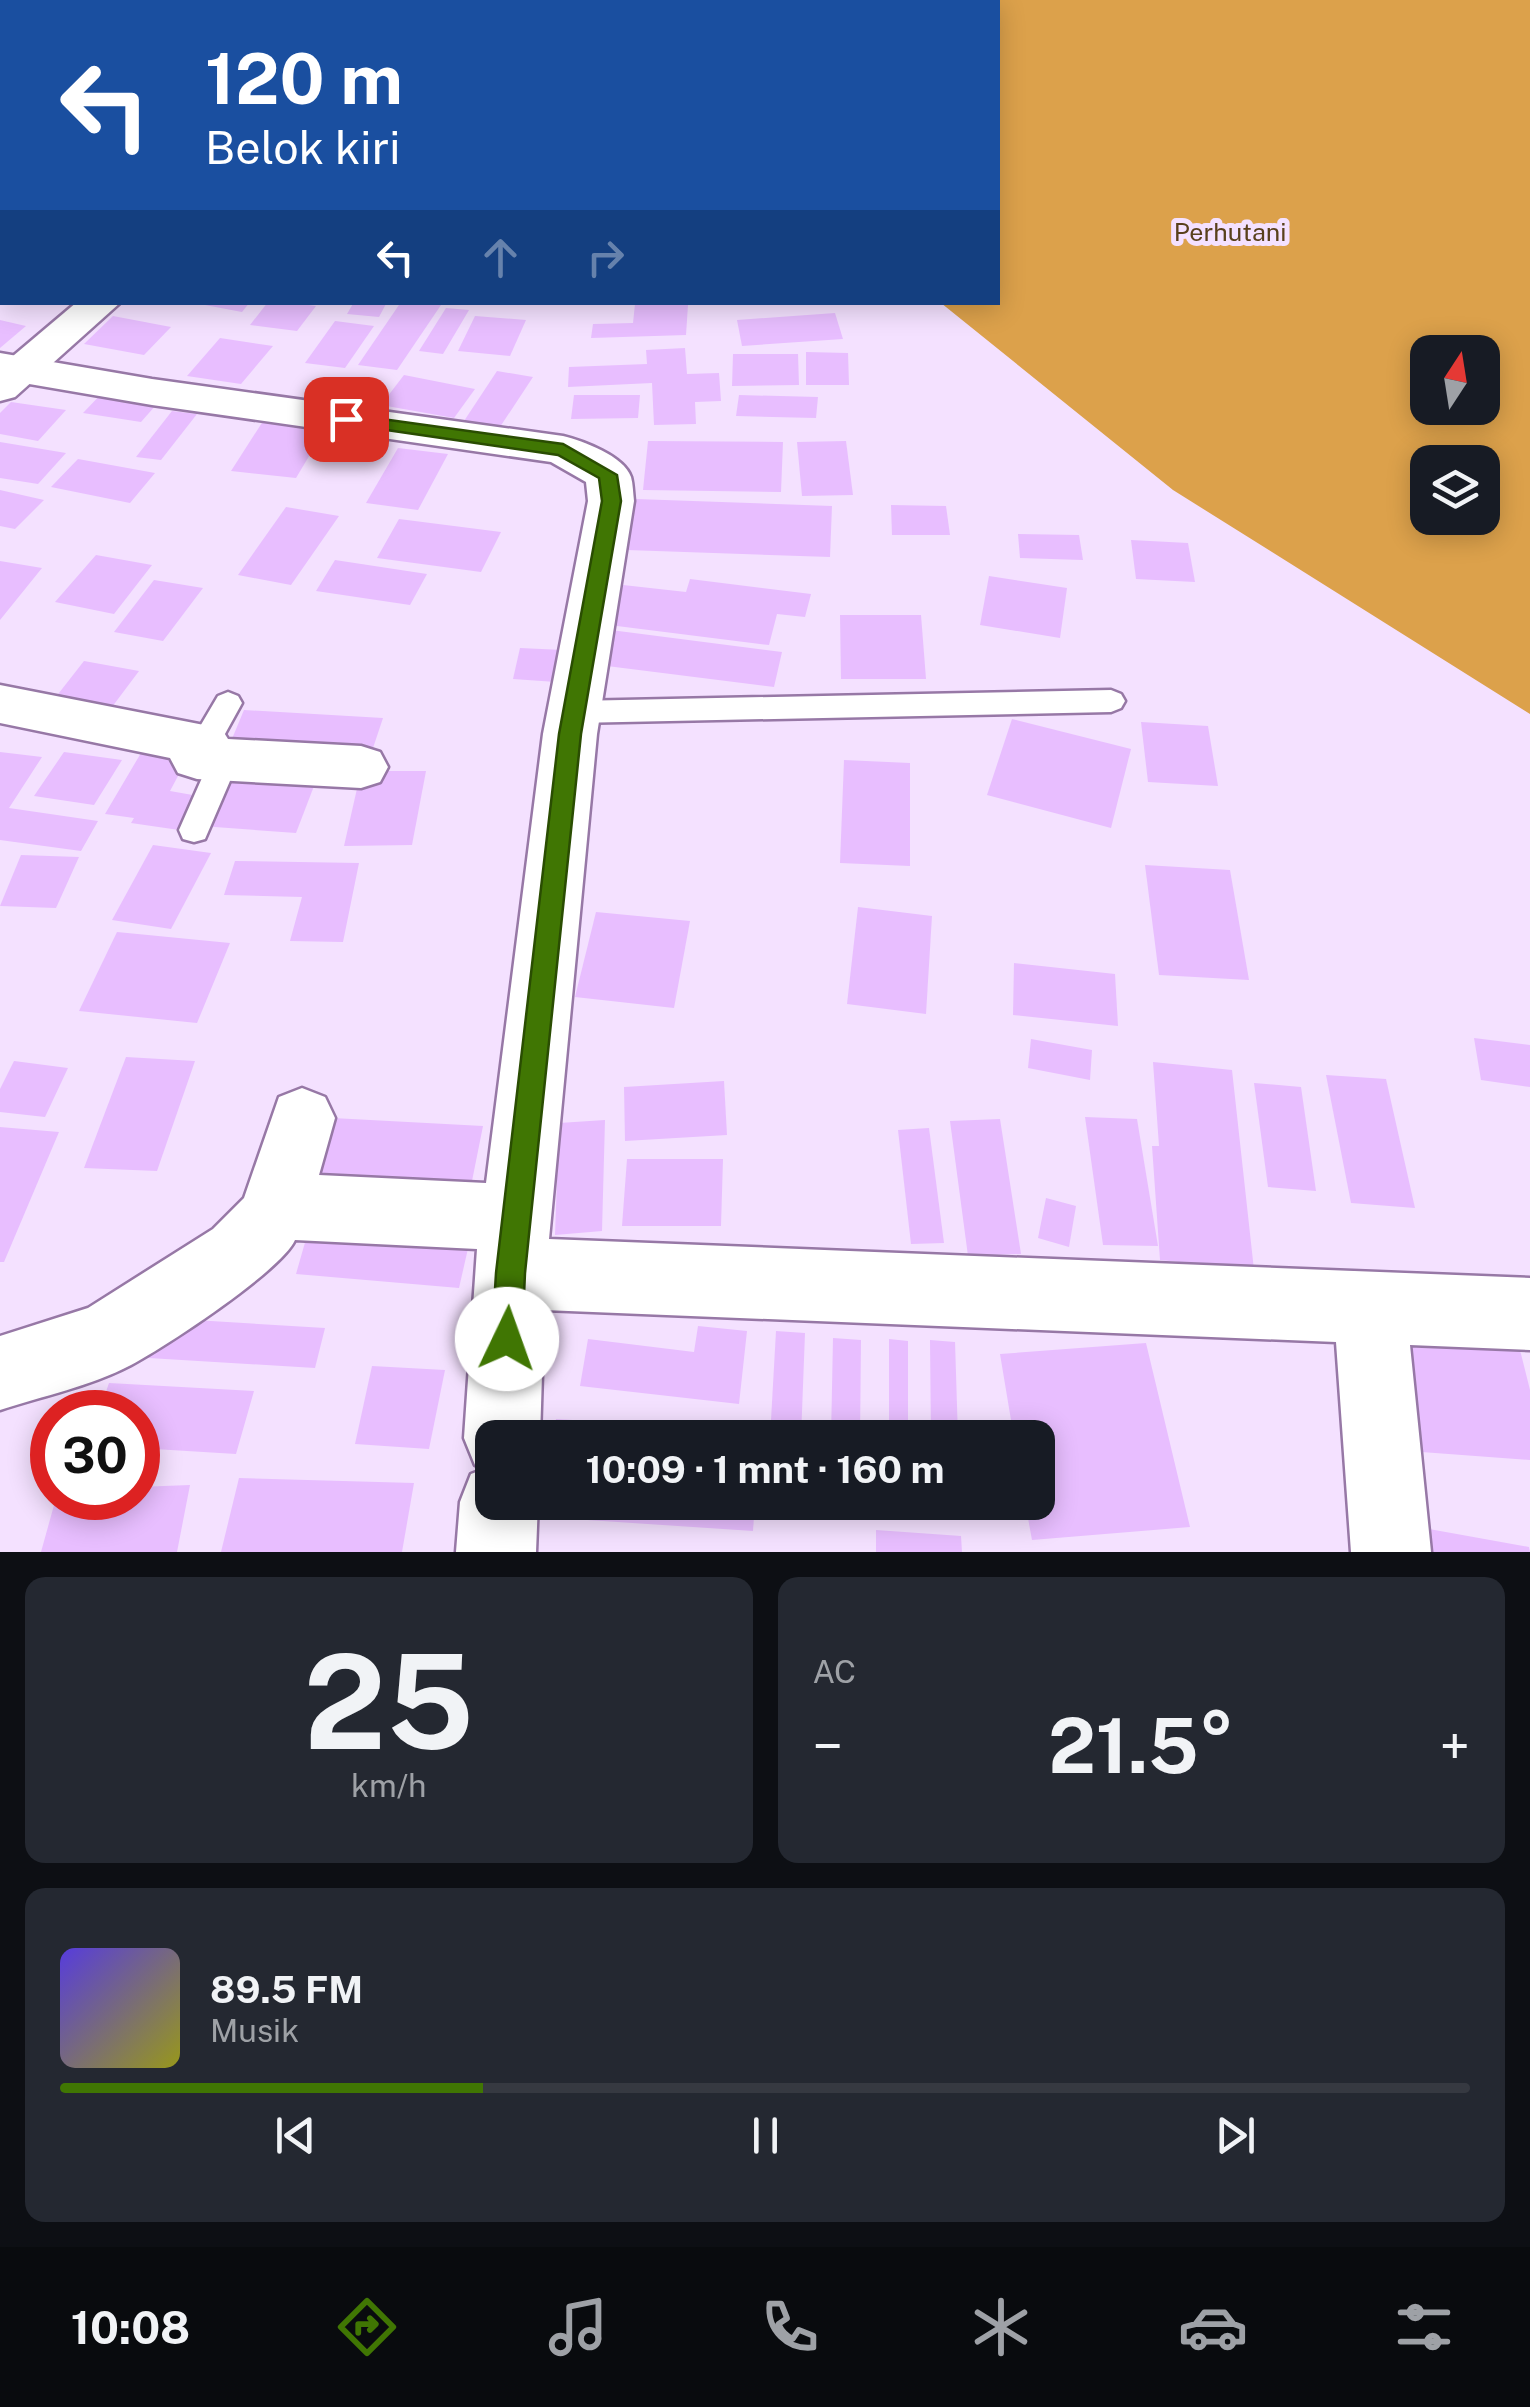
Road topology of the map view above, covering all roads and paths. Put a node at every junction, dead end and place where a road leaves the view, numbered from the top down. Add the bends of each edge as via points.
1 (98, 305) edge
2 (7, 374) edge
3 (1111, 701) dead end
4 (0, 704) edge
5 (575, 712) junction
6 (219, 736) junction
7 (361, 767) dead end
8 (194, 830) dead end
9 (302, 1118) dead end
10 (276, 1206) junction
11 (513, 1246) junction
12 (1370, 1308) junction
13 (1530, 1314) edge
14 (0, 1374) edge
15 (503, 1420) edge
16 (498, 1520) edge
17 (496, 1552) edge
18 (1391, 1552) edge

1 - 2 street
2 - 5 street via 563,450 608,475 611,501
3 - 5 lane
4 - 6 street
5 - 11 street
6 - 7 street
6 - 8 lane
9 - 10 street
10 - 11 street
10 - 14 street via 266,1227 238,1254 106,1339
11 - 12 street
11 - 15 street
12 - 13 street
12 - 18 street
16 - 17 street

